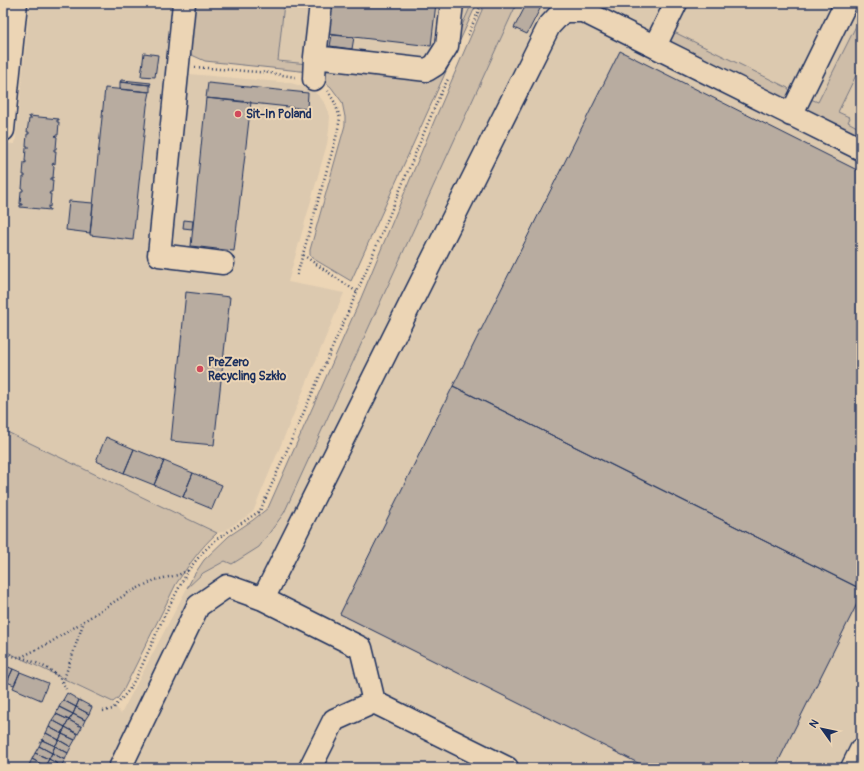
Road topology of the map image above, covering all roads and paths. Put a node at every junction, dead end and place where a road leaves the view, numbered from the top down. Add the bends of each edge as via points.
1 (16, 3) edge
2 (184, 3) edge
3 (321, 3) edge
4 (452, 3) edge
5 (482, 3) edge
6 (676, 3) edge
7 (846, 3) edge
8 (466, 40) dead end
9 (655, 46) junction
10 (315, 57) junction
11 (178, 66) junction
12 (451, 73) dead end
13 (314, 79) junction
14 (791, 115) junction
15 (3, 130) edge
16 (861, 149) edge
17 (303, 256) junction
18 (223, 263) dead end
19 (297, 275) dead end
20 (358, 292) junction
21 (189, 570) junction
22 (263, 599) junction
23 (84, 620) junction
24 (3, 650) edge
25 (21, 657) junction
26 (63, 682) junction
27 (66, 689) dead end
28 (374, 702) junction
29 (103, 711) dead end
30 (861, 750) edge
31 (120, 768) edge
32 (310, 768) edge
33 (507, 768) edge
34 (852, 768) edge

1 - 15 lane
2 - 11 lane
3 - 10 lane
4 - 10 lane via 447,46 435,65 428,70
5 - 8 path
6 - 9 lane
7 - 14 lane
9 - 14 lane
9 - 22 lane via 583,11 563,11 549,26
10 - 13 lane
11 - 13 path
11 - 18 lane via 159,255
12 - 20 path
13 - 17 path via 327,89 340,118
14 - 16 lane
17 - 19 path
17 - 20 path
20 - 21 path via 260,511 217,539
21 - 23 path via 155,580
21 - 29 path via 129,690 113,709
22 - 28 lane via 361,648
22 - 31 lane via 227,586 198,606
23 - 25 path via 48,644
23 - 26 path
24 - 25 path via 12,656
25 - 26 path via 54,672
26 - 27 path
28 - 32 lane via 334,720
28 - 33 lane
30 - 34 lane

